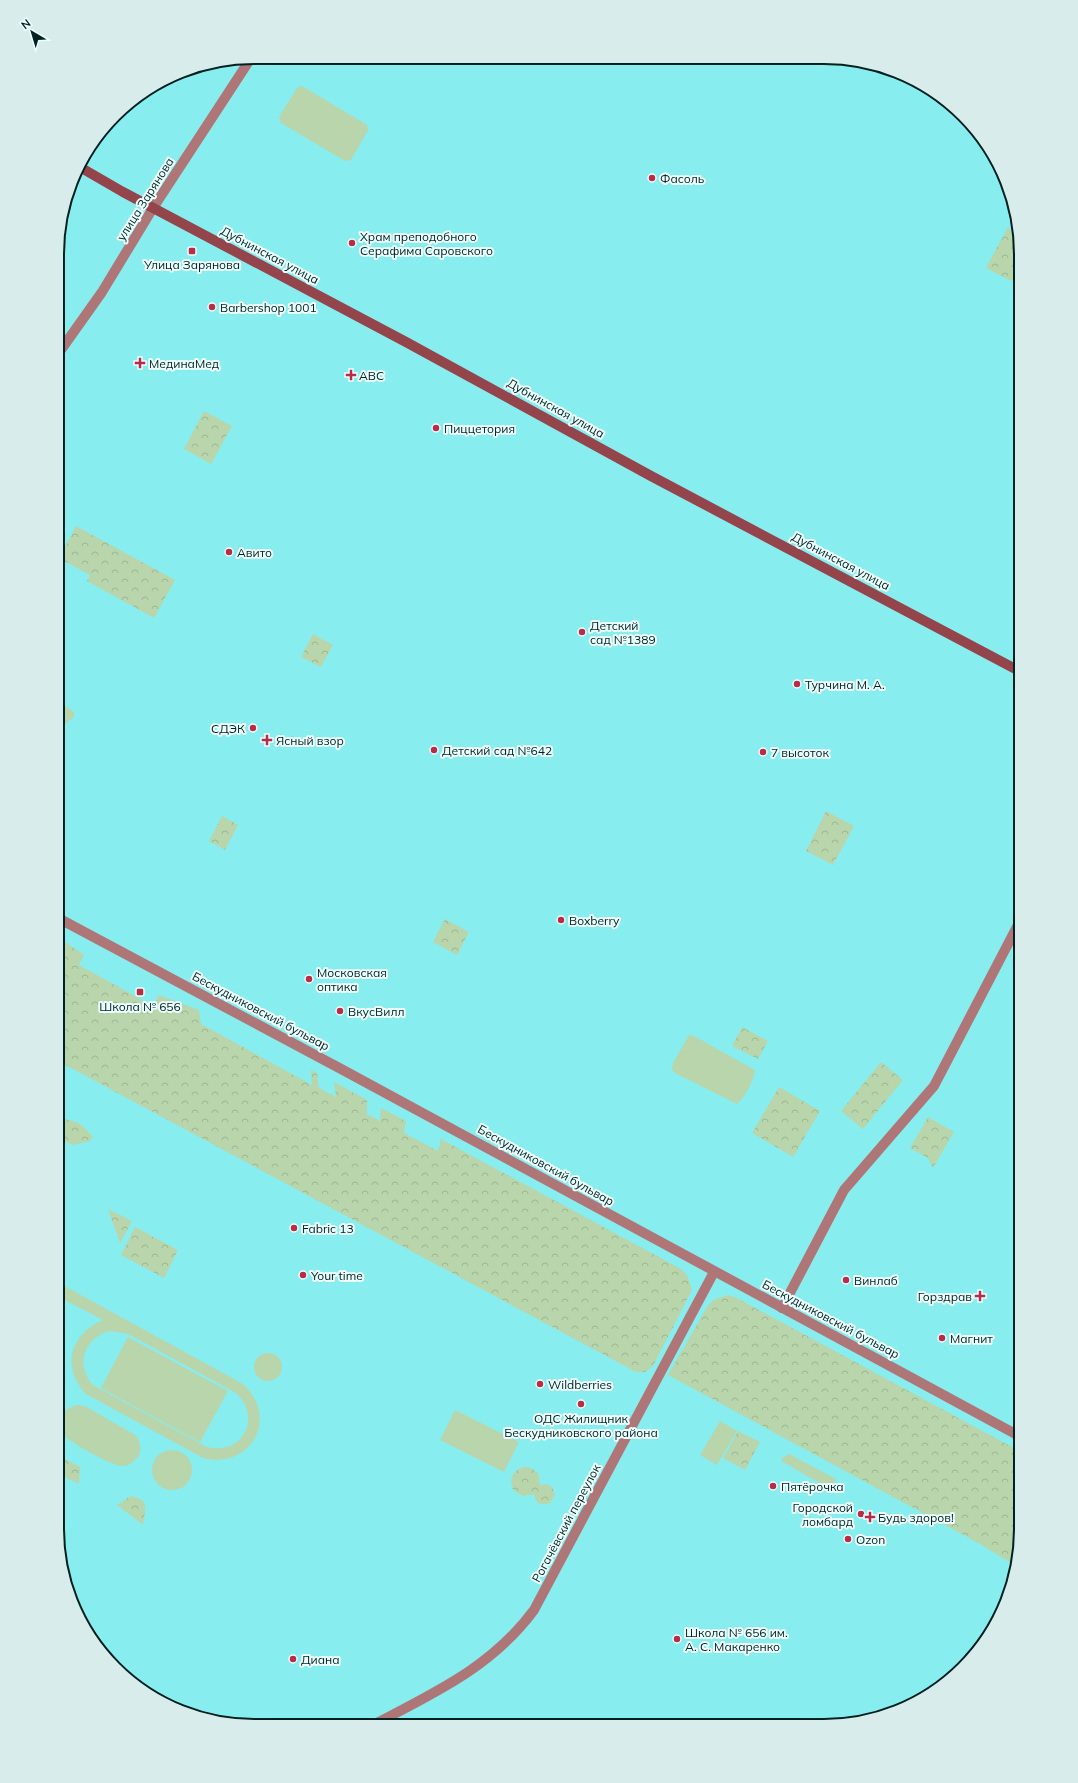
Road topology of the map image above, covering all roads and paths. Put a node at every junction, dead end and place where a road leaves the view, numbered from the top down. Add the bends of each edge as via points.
1 (247, 64) edge
2 (84, 169) edge
3 (153, 208) junction
4 (64, 346) edge
5 (1014, 668) edge
6 (64, 921) edge
7 (1014, 932) edge
8 (714, 1272) junction
9 (782, 1308) junction
10 (1014, 1433) edge
11 (385, 1719) edge

1 - 3 street, улица Зарянова
2 - 3 main road, Дубнинская улица
3 - 4 street, улица Зарянова via 102,292
3 - 5 main road, Дубнинская улица
6 - 8 street, Бескудниковский бульвар
7 - 9 street via 934,1086 844,1190
8 - 9 street, Бескудниковский бульвар
8 - 11 street, Рогачёвский переулок via 534,1610 521,1629 492,1655 450,1685
9 - 10 street, Бескудниковский бульвар

